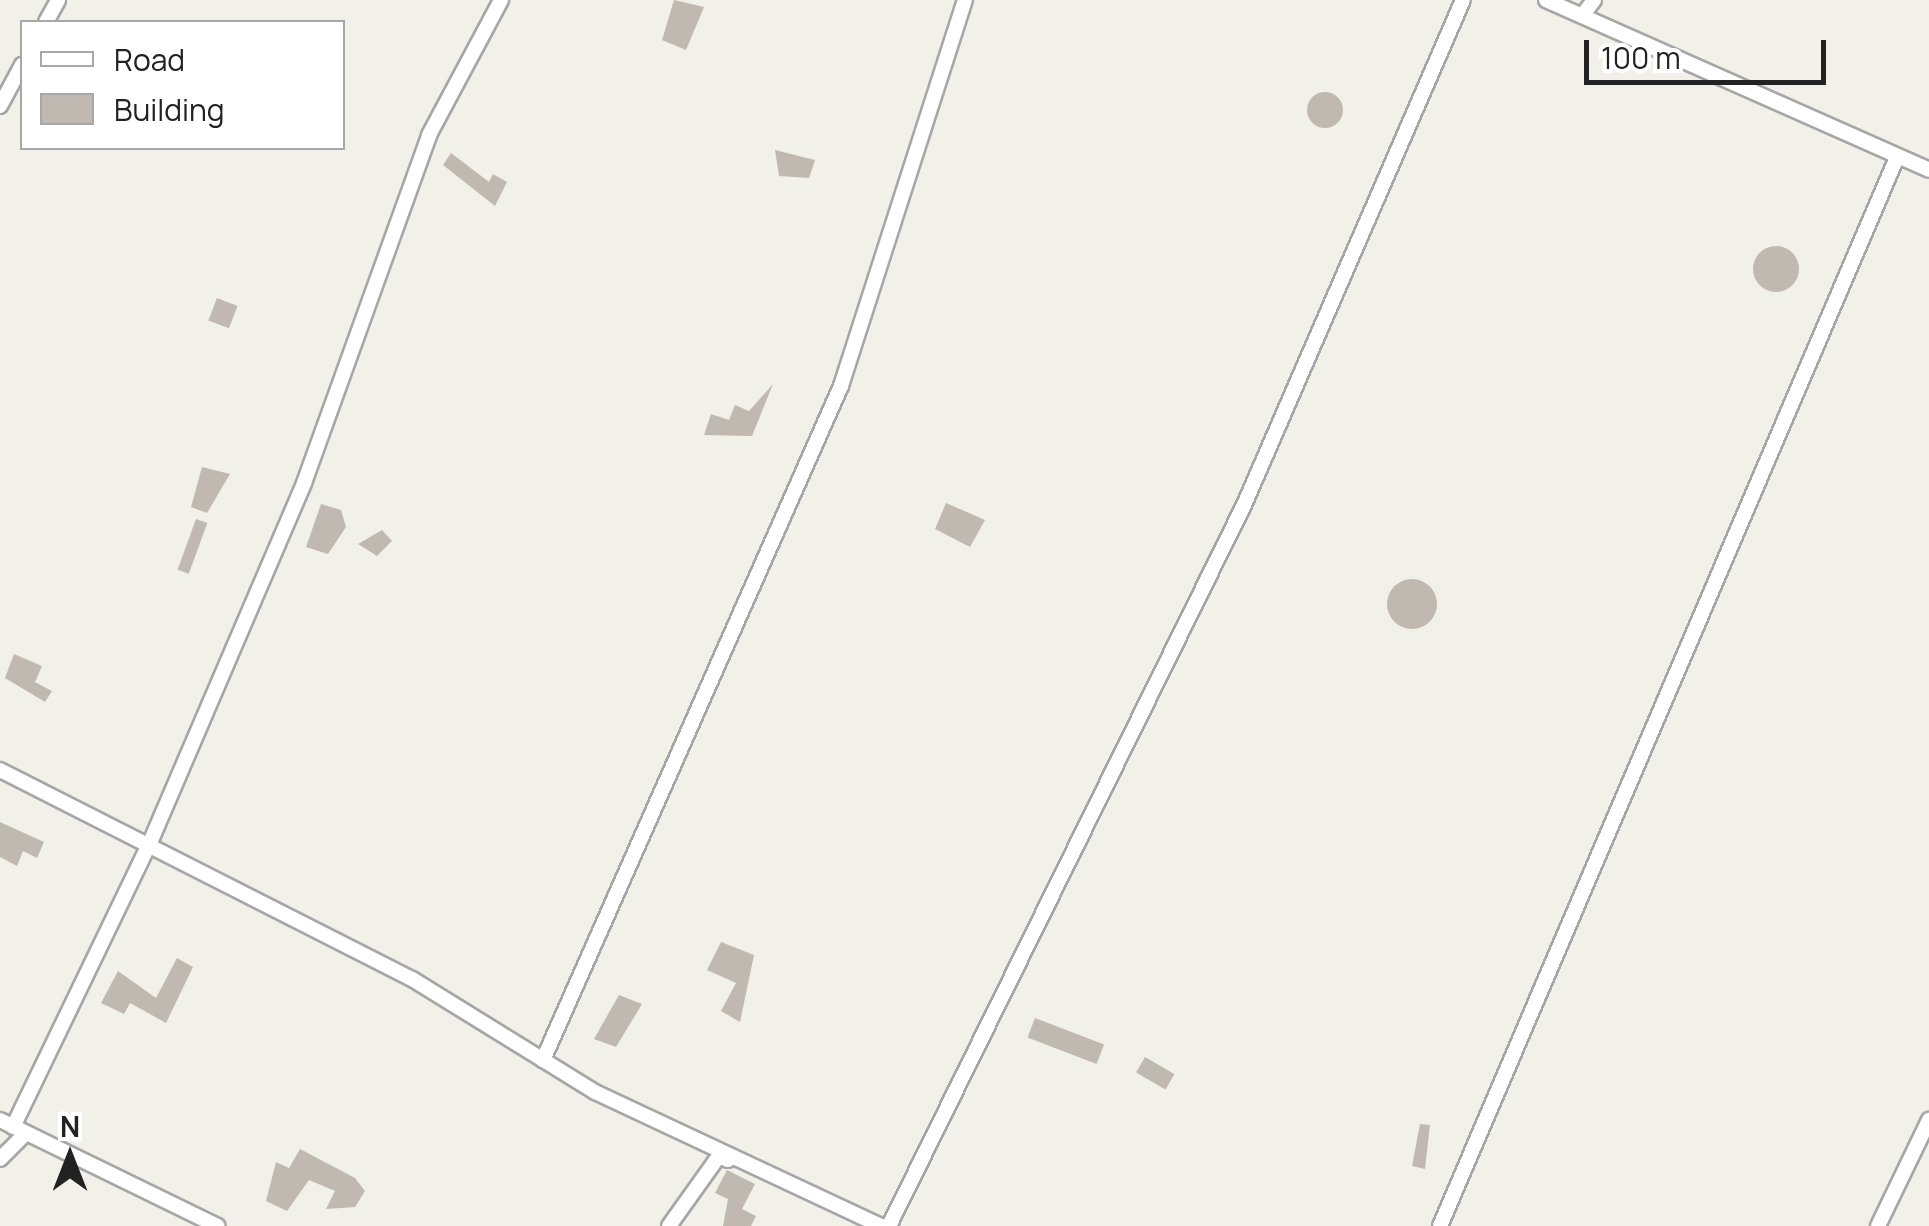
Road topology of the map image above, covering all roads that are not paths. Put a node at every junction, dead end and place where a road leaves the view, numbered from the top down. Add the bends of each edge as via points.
1 (501, 0) edge
2 (965, 0) edge
3 (1463, 0) edge
4 (1546, 0) edge
5 (1594, 0) edge
6 (1582, 16) junction
7 (20, 69) edge
8 (0, 106) edge
9 (1897, 157) junction
10 (1929, 170) edge
11 (0, 770) edge
12 (148, 845) junction
13 (543, 1060) junction
14 (1929, 1120) edge
15 (13, 1127) edge
16 (720, 1156) junction
17 (0, 1160) edge
18 (217, 1226) edge
19 (669, 1226) edge
20 (880, 1226) edge
21 (889, 1226) edge
22 (1440, 1226) edge
23 (1878, 1226) edge

1 - 12 street via 429,135 304,483
2 - 13 street via 827,421
3 - 21 street via 1244,505
4 - 6 street
5 - 6 street
6 - 9 street
7 - 8 street
9 - 10 street
9 - 22 street
11 - 12 street
12 - 13 street via 412,980
12 - 15 street
13 - 16 street
14 - 23 street
15 - 17 street
15 - 18 street
16 - 19 street
16 - 20 street

